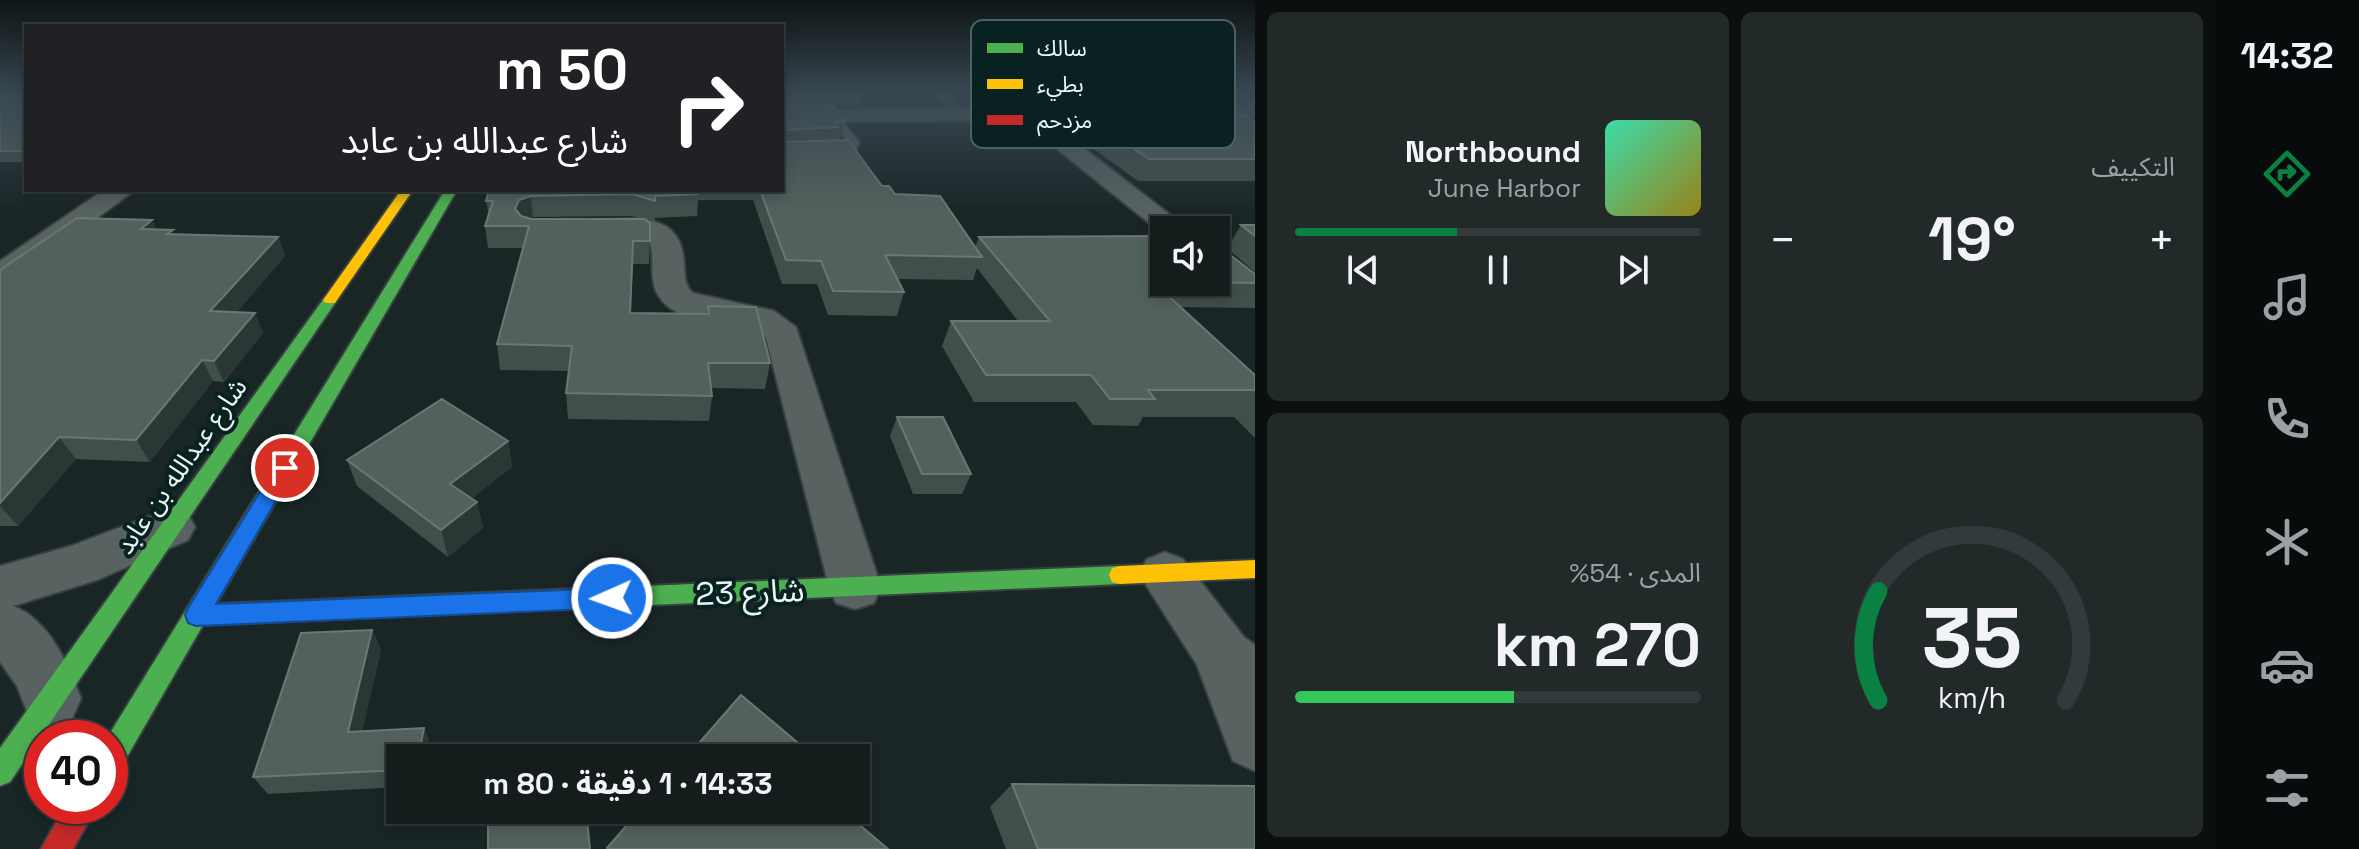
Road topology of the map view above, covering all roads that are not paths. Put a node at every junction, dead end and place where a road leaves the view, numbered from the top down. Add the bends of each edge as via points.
1 (847, 133) edge
2 (1070, 148) edge
3 (784, 156) edge
4 (119, 192) edge
5 (406, 192) edge
6 (450, 192) edge
7 (1158, 216) edge
8 (564, 229) edge
9 (0, 275) edge
10 (246, 417) junction
11 (315, 419) junction
12 (171, 527) junction
13 (1255, 569) edge
14 (1165, 574) junction
15 (855, 587) junction
16 (0, 588) edge
17 (196, 615) junction
18 (0, 626) edge
19 (1240, 668) edge
20 (51, 698) junction
21 (128, 729) edge
22 (1255, 739) edge
23 (0, 772) edge
24 (71, 824) edge
25 (56, 849) edge

1 - 3 lane via 851,150
2 - 7 street
4 - 9 street
5 - 10 main road, شارع عبدالله بن عابد
6 - 11 main road
8 - 15 street via 638,228 659,233 667,242 669,284 677,298 757,317 778,328
10 - 11 main road via 292,400 309,404
10 - 12 main road, شارع عبدالله بن عابد
11 - 17 main road
12 - 16 street via 79,565
12 - 20 main road, شارع عبدالله بن عابد
13 - 14 main road, شارع 23
14 - 15 main road, شارع 23
14 - 19 street
15 - 17 main road, شارع 23
17 - 21 main road
18 - 20 street via 40,667
19 - 22 street via 1231,683
20 - 23 main road, شارع عبدالله بن عابد
24 - 25 main road

